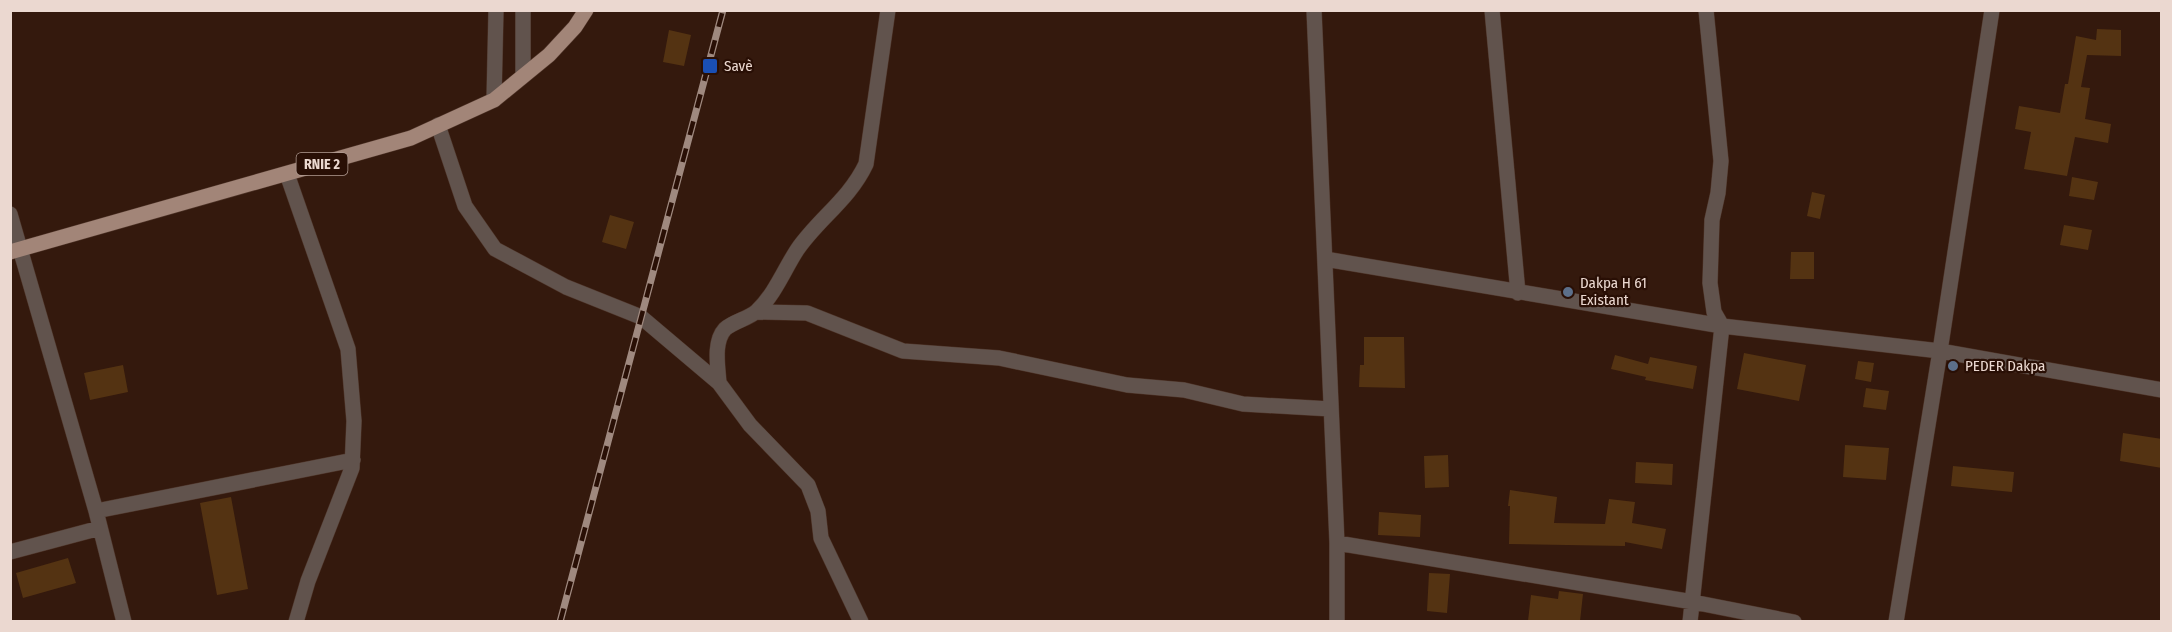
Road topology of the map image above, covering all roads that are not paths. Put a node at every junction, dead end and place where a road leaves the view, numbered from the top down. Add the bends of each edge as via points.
1 (496, 10) edge
2 (523, 10) edge
3 (586, 10) edge
4 (888, 10) edge
5 (1314, 10) edge
6 (1492, 10) edge
7 (1706, 10) edge
8 (1992, 10) edge
9 (523, 76) junction
10 (494, 100) junction
11 (438, 125) junction
12 (287, 174) junction
13 (10, 214) edge
14 (16, 251) edge
15 (1325, 259) junction
16 (1518, 293) junction
17 (757, 312) junction
18 (1722, 326) junction
19 (1940, 351) junction
20 (719, 383) junction
21 (2162, 390) edge
22 (1331, 409) junction
23 (353, 460) junction
24 (96, 511) junction
25 (100, 528) junction
26 (1337, 543) junction
27 (10, 552) edge
28 (1693, 602) junction
29 (124, 621) edge
30 (296, 621) edge
31 (861, 621) edge
32 (1337, 621) edge
33 (1690, 621) edge
34 (1794, 621) edge
35 (1896, 621) edge

1 - 10 street
2 - 9 street
3 - 9 main road, RNIE 2 via 549,55
4 - 17 street via 866,164 858,180 798,249
5 - 15 street
6 - 16 street
7 - 18 street via 1721,161 1712,220 1710,283 1714,312
8 - 19 street
9 - 10 main road, RNIE 2
10 - 11 main road, RNIE 2
11 - 12 main road, RNIE 2 via 403,141
11 - 20 street via 465,206 495,249 566,287 641,317
12 - 14 main road, RNIE 2
12 - 23 street via 348,349 353,393
13 - 14 street
14 - 24 street
15 - 16 street
15 - 22 street
16 - 18 street
17 - 20 street via 725,329 717,358
17 - 22 street via 807,313 903,351 999,358 1243,404
18 - 19 street
18 - 28 street
19 - 21 street
19 - 35 street
20 - 31 street via 750,425 808,485 818,511 821,538
22 - 26 street
23 - 24 street
23 - 30 street
24 - 25 street
25 - 27 street
25 - 29 street
26 - 28 street
26 - 32 street
28 - 33 street
28 - 34 street

